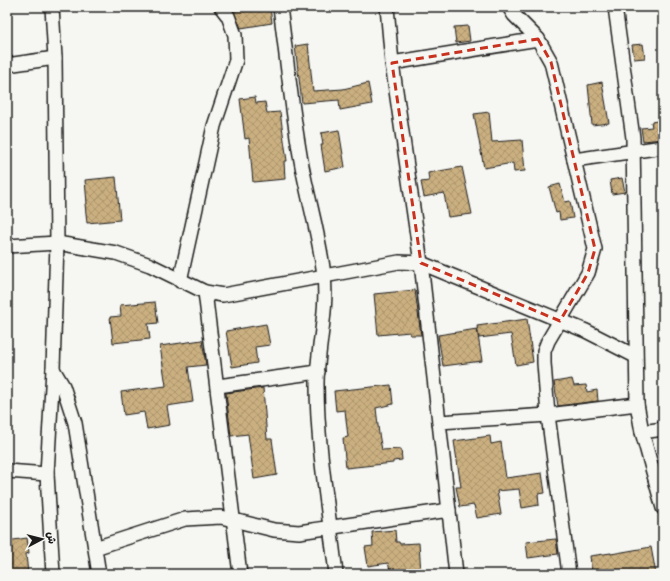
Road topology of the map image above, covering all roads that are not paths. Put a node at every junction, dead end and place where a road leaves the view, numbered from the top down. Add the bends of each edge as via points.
1 (52, 7) edge
2 (222, 7) edge
3 (280, 7) edge
4 (386, 7) edge
5 (509, 7) edge
6 (615, 7) edge
7 (538, 40) junction
8 (55, 58) junction
9 (392, 63) junction
10 (7, 65) edge
11 (663, 147) edge
12 (633, 151) junction
13 (574, 160) junction
14 (57, 243) junction
15 (7, 246) edge
16 (420, 263) junction
17 (324, 276) junction
18 (180, 281) junction
19 (205, 292) junction
20 (560, 321) junction
21 (635, 356) junction
22 (54, 368) junction
23 (318, 372) junction
24 (218, 386) junction
25 (637, 404) junction
26 (548, 415) junction
27 (440, 422) junction
28 (663, 429) edge
29 (642, 432) junction
30 (7, 471) edge
31 (47, 474) junction
32 (663, 508) edge
33 (449, 510) junction
34 (234, 519) junction
35 (330, 528) junction
36 (95, 548) junction
37 (53, 574) edge
38 (99, 574) edge
39 (240, 574) edge
40 (336, 574) edge
41 (456, 574) edge
42 (569, 574) edge

1 - 8 street
2 - 18 street via 235,35 236,60 214,126
3 - 17 street via 294,123
4 - 9 street
5 - 7 street
6 - 12 street
7 - 9 street
7 - 13 street via 552,62
8 - 10 street
8 - 14 street
9 - 16 street
11 - 12 street
12 - 13 street
12 - 21 street
13 - 20 street via 595,249 588,273
14 - 15 street
14 - 18 street via 133,258
14 - 22 street
16 - 17 street via 399,262
16 - 20 street
16 - 27 street
17 - 19 street via 223,295
17 - 23 street via 324,317
18 - 19 street
19 - 24 street
20 - 21 street
20 - 26 street via 544,351
21 - 25 street
22 - 31 street
22 - 36 street via 75,423
23 - 24 street
23 - 35 street via 317,410
24 - 34 street
25 - 26 street
25 - 29 street
26 - 27 street
26 - 42 street
27 - 33 street
28 - 29 street
29 - 32 street
30 - 31 street
31 - 37 street
33 - 35 street
33 - 41 street
34 - 35 street via 286,532
34 - 36 street via 212,516 185,519
34 - 39 street
35 - 40 street
36 - 38 street

